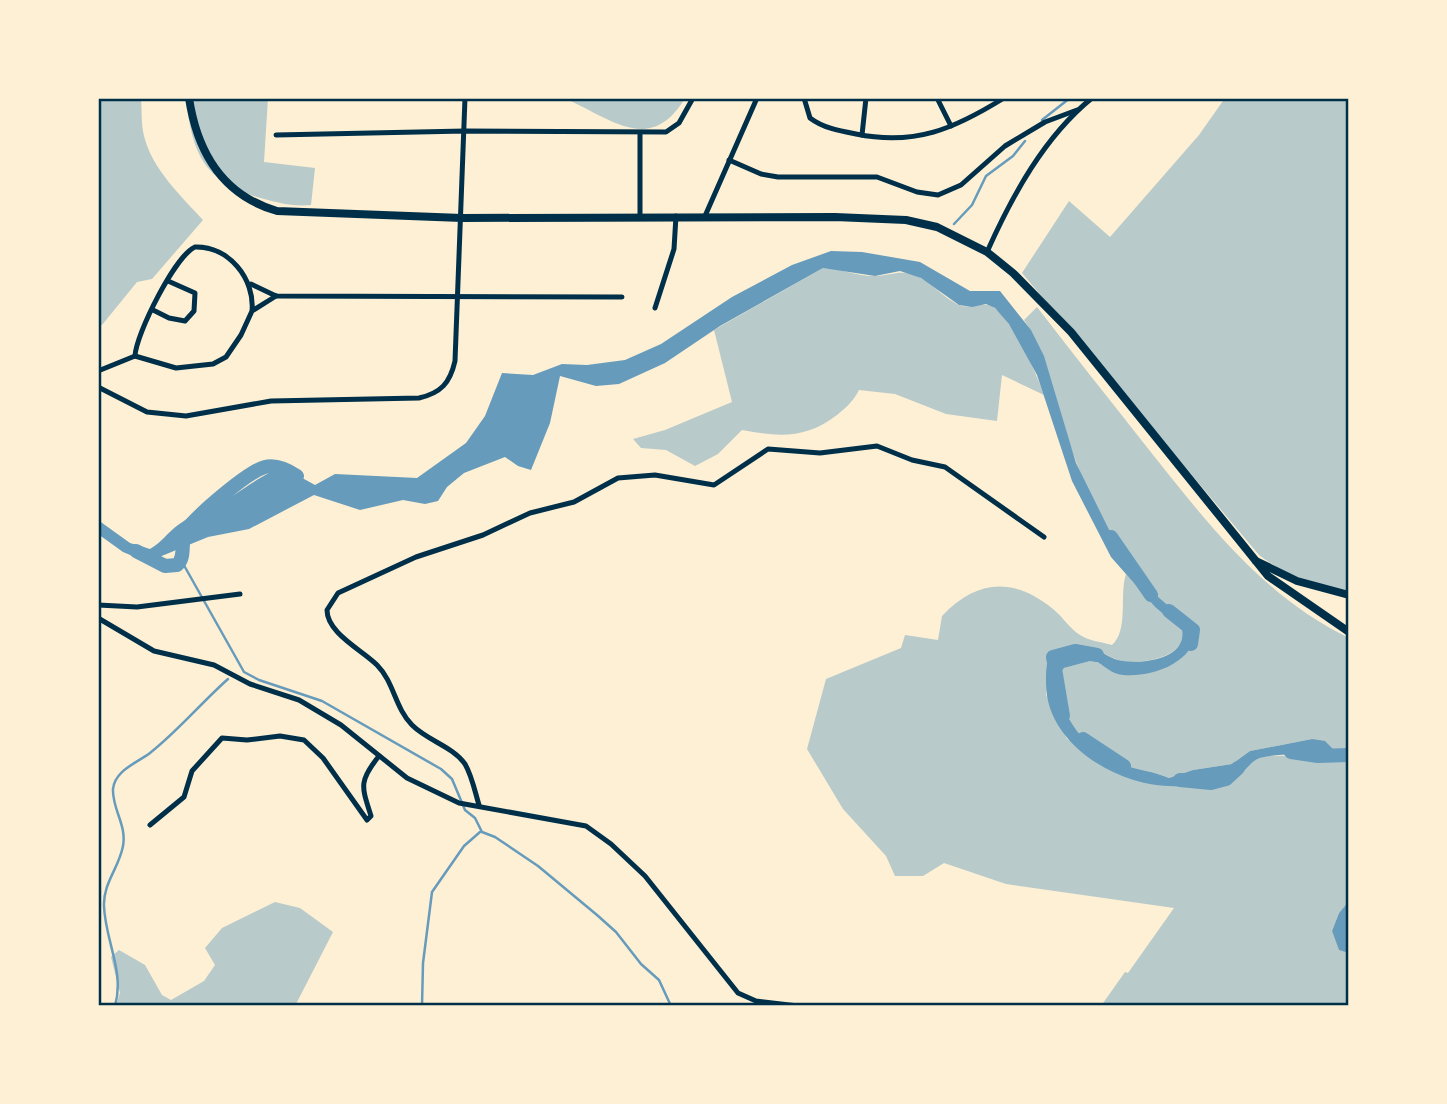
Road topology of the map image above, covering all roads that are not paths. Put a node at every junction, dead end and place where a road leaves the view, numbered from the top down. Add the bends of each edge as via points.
1 (189, 98) edge
2 (465, 98) edge
3 (693, 98) edge
4 (757, 98) edge
5 (804, 98) edge
6 (866, 98) edge
7 (937, 98) edge
8 (1004, 98) edge
9 (1092, 98) edge
10 (1077, 110) junction
11 (951, 126) junction
12 (465, 131) junction
13 (640, 133) junction
14 (276, 135) dead end
15 (863, 135) junction
16 (729, 160) junction
17 (676, 216) junction
18 (705, 216) junction
19 (640, 217) junction
20 (462, 218) junction
21 (987, 253) junction
22 (168, 281) junction
23 (251, 284) junction
24 (458, 295) junction
25 (276, 296) junction
26 (622, 298) dead end
27 (655, 308) dead end
28 (153, 310) junction
29 (252, 311) junction
30 (135, 356) junction
31 (98, 371) edge
32 (98, 387) edge
33 (1044, 537) dead end
34 (1251, 558) junction
35 (240, 594) dead end
36 (1349, 596) edge
37 (98, 605) edge
38 (98, 618) edge
39 (1349, 632) edge
40 (379, 756) junction
41 (479, 805) junction
42 (150, 825) dead end
43 (799, 1006) edge

1 - 20 main road via 197,139 209,161 233,188 264,207 307,214
2 - 12 street
3 - 13 street via 674,128
4 - 16 street
5 - 15 street via 815,122
6 - 15 street
7 - 11 street
8 - 11 street
9 - 10 street
10 - 16 street via 1004,146 961,185 939,195 877,177 778,177
10 - 21 street via 1019,187
11 - 15 street via 912,139
12 - 13 street
12 - 14 street
12 - 20 street
13 - 19 street
16 - 18 street
17 - 18 main road
17 - 19 main road
17 - 27 street via 674,249
18 - 21 main road via 906,220 937,227
19 - 20 main road
20 - 24 street
21 - 34 main road via 1070,332
22 - 23 street via 189,250 205,247 230,260
22 - 28 street
22 - 28 street via 195,293 194,311 186,321 178,321
23 - 25 street
23 - 29 street
24 - 25 street
24 - 26 street
24 - 32 street via 455,361 451,376 435,394 271,401 186,416 147,412
25 - 29 street
28 - 30 street
29 - 30 street via 226,357 213,364 176,368
30 - 31 street
33 - 41 street via 945,467 877,446 820,453 768,449 714,485 654,475 618,478 574,502 530,513 475,538 429,551 338,593 327,610 332,625 380,668 414,727 461,759
34 - 36 main road via 1297,581
34 - 39 main road via 1268,576
35 - 37 street via 137,607
38 - 40 street via 154,651 214,665 299,701 341,725
40 - 41 street via 407,778 459,803
40 - 42 street via 363,782 371,816 367,820 323,758 304,740 222,738 192,771 184,797
41 - 43 street via 578,823 611,844 645,876 743,997

